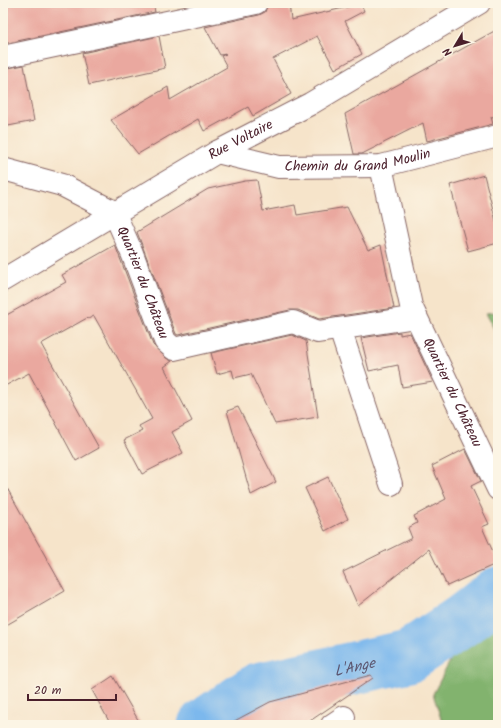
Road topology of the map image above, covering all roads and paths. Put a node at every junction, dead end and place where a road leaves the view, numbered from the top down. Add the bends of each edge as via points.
1 (256, 3) edge
2 (476, 4) edge
3 (3, 57) edge
4 (498, 136) edge
5 (217, 152) junction
6 (381, 166) junction
7 (3, 169) edge
8 (114, 212) junction
9 (3, 280) edge
10 (416, 318) junction
11 (340, 329) junction
12 (391, 484) dead end
13 (498, 489) edge

1 - 3 street
2 - 5 street, Rue Voltaire via 310,104
4 - 6 street, Chemin du Grand Moulin
5 - 6 street, Chemin du Grand Moulin via 279,167
5 - 8 street, Rue Voltaire
6 - 10 street, Quartier du Château via 411,306
7 - 8 street via 62,185
8 - 9 street, Rue Voltaire
8 - 11 street, Quartier du Château via 165,341 174,349 293,322 318,332
10 - 11 street, Quartier du Château
10 - 13 street, Quartier du Château
11 - 12 street

